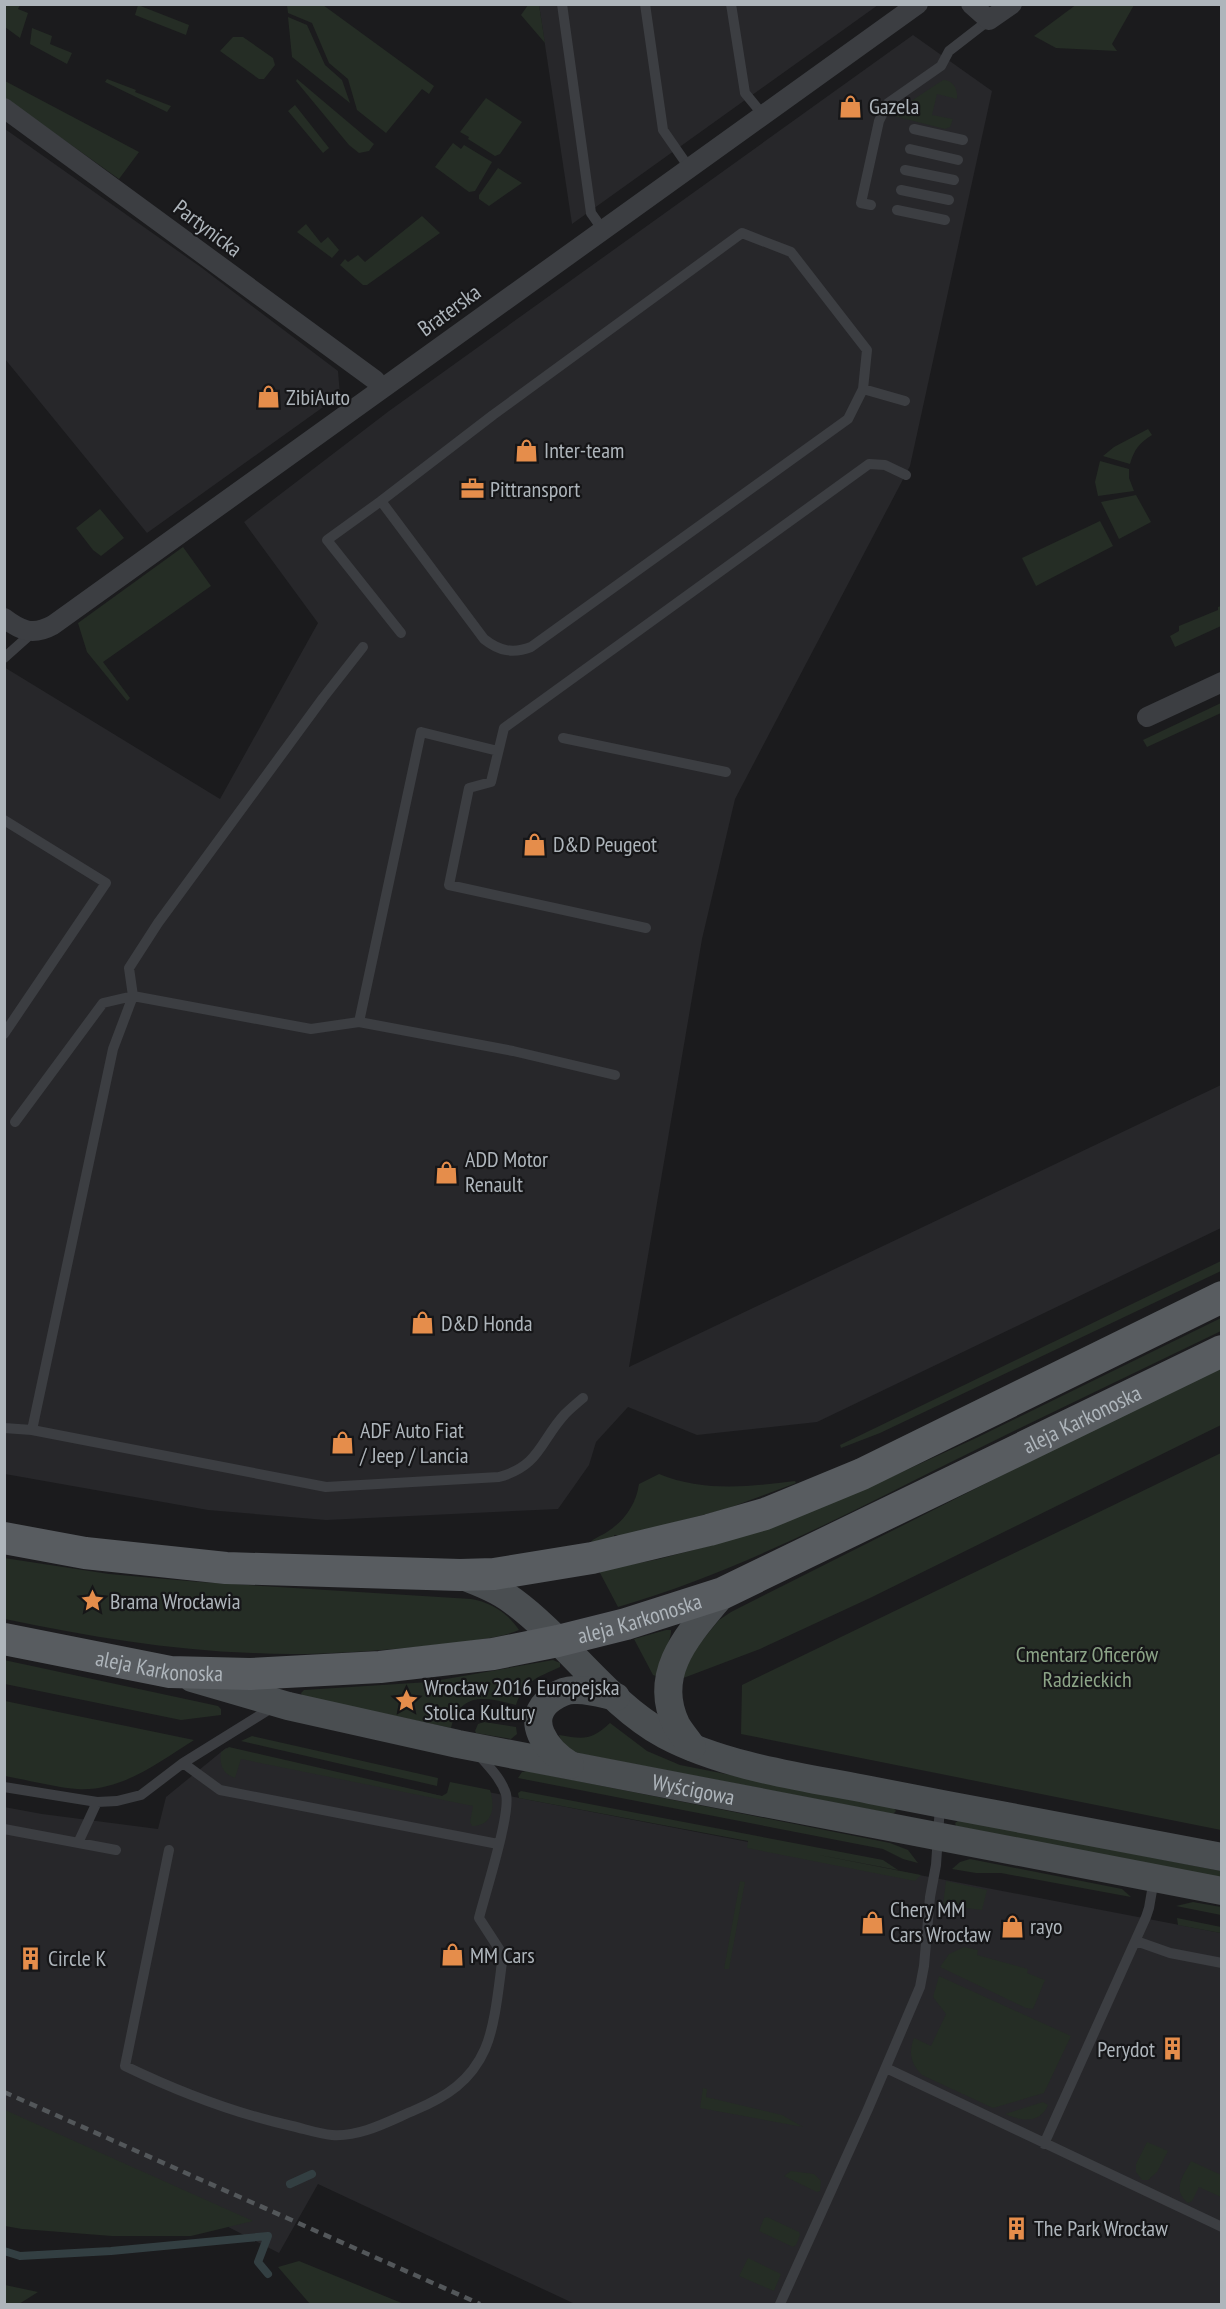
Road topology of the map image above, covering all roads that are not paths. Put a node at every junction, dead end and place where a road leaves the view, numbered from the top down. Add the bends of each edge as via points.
1 (562, 4) edge
2 (645, 4) edge
3 (731, 4) edge
4 (918, 4) edge
5 (971, 4) edge
6 (1012, 4) edge
7 (989, 20) junction
8 (4, 108) edge
9 (764, 116) junction
10 (914, 129) dead end
11 (963, 140) dead end
12 (910, 149) dead end
13 (958, 160) dead end
14 (690, 169) junction
15 (905, 170) dead end
16 (954, 180) dead end
17 (901, 190) dead end
18 (949, 200) dead end
19 (871, 205) dead end
20 (897, 210) dead end
21 (945, 220) dead end
22 (603, 230) junction
23 (381, 388) junction
24 (863, 389) junction
25 (905, 401) dead end
26 (906, 475) dead end
27 (381, 501) junction
28 (4, 618) edge
29 (32, 633) junction
30 (401, 633) dead end
31 (363, 647) dead end
32 (4, 658) edge
33 (1221, 681) edge
34 (1147, 717) dead end
35 (563, 738) dead end
36 (498, 751) junction
37 (726, 772) dead end
38 (4, 820) edge
39 (646, 928) dead end
40 (134, 996) junction
41 (359, 1022) junction
42 (4, 1034) edge
43 (615, 1075) dead end
44 (15, 1122) dead end
45 (1221, 1298) edge
46 (1221, 1351) edge
47 (583, 1398) dead end
48 (4, 1428) edge
49 (32, 1430) junction
50 (4, 1538) edge
51 (460, 1575) junction
52 (723, 1593) junction
53 (4, 1639) edge
54 (558, 1641) junction
55 (170, 1672) junction
56 (616, 1697) junction
57 (279, 1704) junction
58 (473, 1746) junction
59 (692, 1747) junction
60 (183, 1763) junction
61 (570, 1766) junction
62 (4, 1787) edge
63 (97, 1802) junction
64 (940, 1803) junction
65 (4, 1828) edge
66 (938, 1837) junction
67 (78, 1843) junction
68 (498, 1844) junction
69 (116, 1850) dead end
70 (169, 1850) dead end
71 (1221, 1857) edge
72 (1154, 1879) junction
73 (1221, 1891) edge
74 (1136, 1941) junction
75 (1221, 1963) edge
76 (886, 2068) junction
77 (1044, 2144) junction
78 (1221, 2228) edge
79 (780, 2304) edge

1 - 22 lane via 591,213
2 - 14 lane via 663,130
3 - 9 lane via 746,93
4 - 9 street, Braterska
5 - 7 street
6 - 7 street
7 - 19 lane via 949,51 941,66 888,103 870,183 861,202
8 - 23 street, Partynicka
9 - 14 street, Braterska
10 - 11 lane
12 - 13 lane
14 - 22 street, Braterska
15 - 16 lane
17 - 18 lane
20 - 21 lane
22 - 23 street, Braterska
23 - 29 street, Braterska via 53,625
24 - 25 lane
24 - 27 lane via 848,419 531,647 518,652 504,650 484,639
24 - 27 lane via 867,350 791,252 742,233
26 - 36 lane via 885,465 869,464 504,728
27 - 30 lane via 327,540
28 - 29 street
29 - 32 lane
31 - 40 lane via 146,941 129,968
33 - 34 street
35 - 37 lane
36 - 39 lane via 491,782 469,788 449,885
36 - 41 lane via 421,732
38 - 42 lane via 106,882
40 - 41 lane via 311,1029
40 - 44 lane via 103,1003
40 - 49 lane via 113,1049
41 - 43 lane
45 - 51 main road via 862,1474 765,1514 592,1558 494,1574
46 - 52 main road, aleja Karkonoska
47 - 49 lane via 519,1471 499,1477 432,1481 327,1487
48 - 49 lane
50 - 51 main road via 85,1553 226,1568
51 - 54 main road, Wyścigowa via 511,1599
52 - 54 main road, aleja Karkonoska
52 - 59 main road via 681,1647 667,1687 677,1725
53 - 55 main road, aleja Karkonoska
54 - 55 main road, aleja Karkonoska via 493,1654 380,1667 250,1674
54 - 56 main road, Wyścigowa
55 - 57 main road, Wyścigowa
56 - 59 main road, Wyścigowa via 647,1724
56 - 61 main road via 572,1689 558,1694 543,1707 538,1719 544,1742
57 - 58 main road, Wyścigowa
57 - 60 lane
58 - 61 main road, Wyścigowa
58 - 68 lane via 498,1777 506,1796
59 - 64 main road, Wyścigowa via 743,1764
60 - 63 lane via 141,1795
60 - 68 lane via 220,1790
61 - 66 main road, Wyścigowa
62 - 63 lane
63 - 67 lane
64 - 66 lane
64 - 71 main road, Wyścigowa
65 - 67 lane
66 - 72 main road, Wyścigowa
66 - 76 lane via 920,1986
67 - 69 lane
68 - 70 lane via 479,1918 503,1954 485,2049 455,2090 434,2102 362,2132 333,2135 249,2117 180,2092 125,2066
72 - 73 main road, Wyścigowa
72 - 74 lane via 1149,1908
74 - 75 lane via 1170,1953
74 - 77 lane
76 - 77 lane
76 - 79 lane
77 - 78 lane

